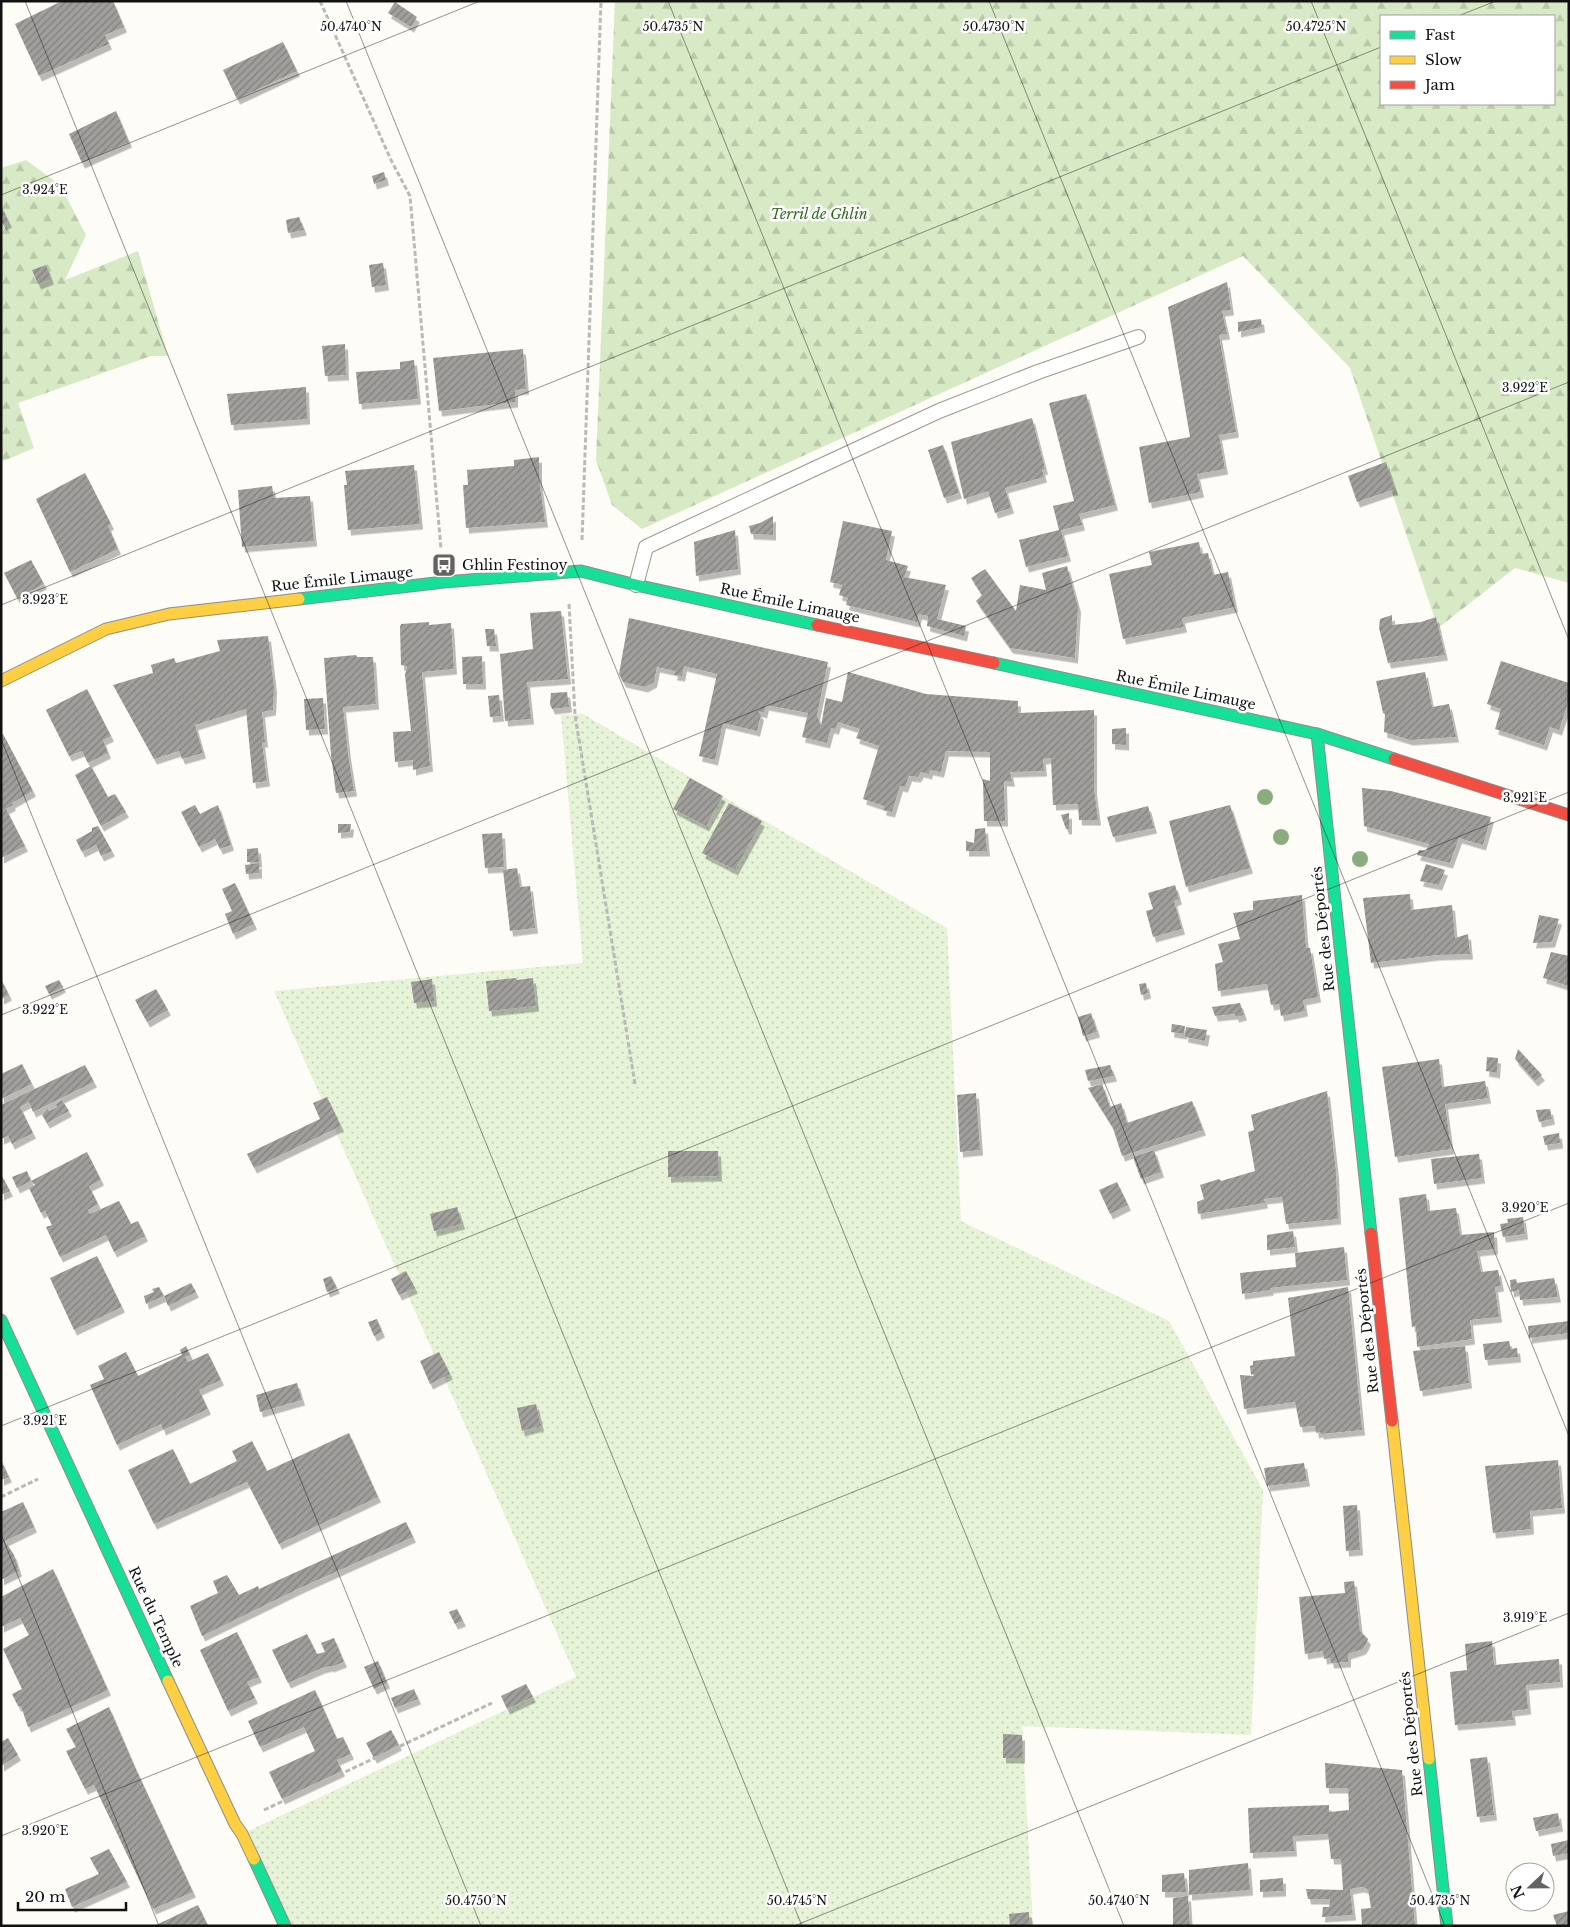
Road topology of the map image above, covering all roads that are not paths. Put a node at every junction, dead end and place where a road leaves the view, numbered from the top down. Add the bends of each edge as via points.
1 (1138, 337) dead end
2 (636, 585) junction
3 (1, 681) edge
4 (1317, 734) junction
5 (1569, 815) edge
6 (1, 1320) edge
7 (284, 1926) edge
8 (1447, 1926) edge

1 - 2 lane via 939,411 646,547
2 - 3 street, Rue Émile Limauge via 581,571 444,582 169,614 106,629
2 - 4 street, Rue Émile Limauge
4 - 5 street, Rue Émile Limauge
4 - 8 street, Rue des Déportés
6 - 7 street, Rue du Temple

